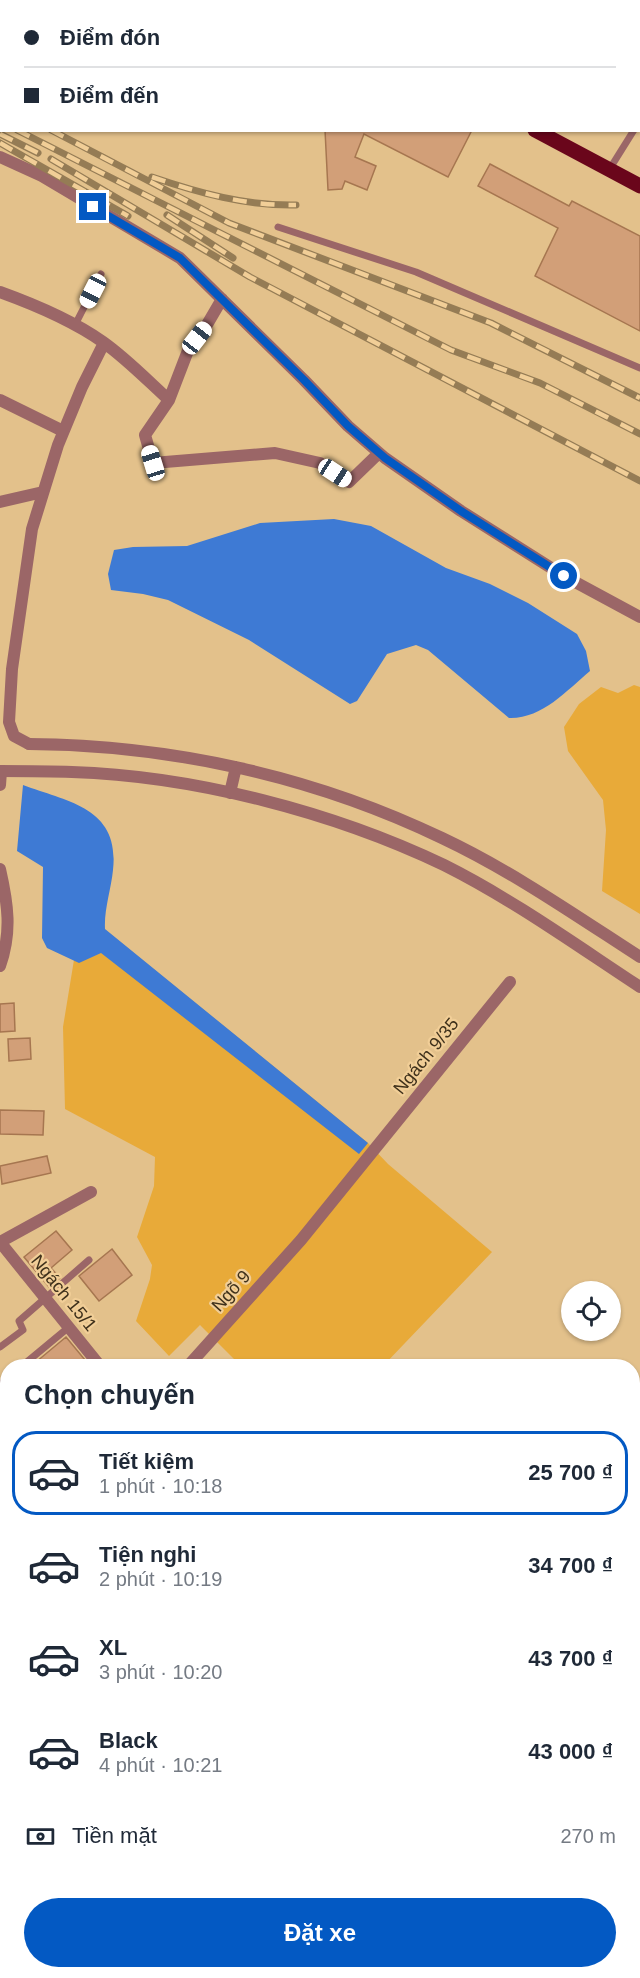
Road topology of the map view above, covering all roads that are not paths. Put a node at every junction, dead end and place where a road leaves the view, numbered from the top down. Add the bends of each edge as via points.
1 (539, 132) edge
2 (633, 132) edge
3 (0, 157) edge
4 (609, 170) junction
5 (640, 186) edge
6 (278, 227) dead end
7 (101, 274) dead end
8 (0, 292) edge
9 (222, 299) junction
10 (75, 325) junction
11 (104, 343) junction
12 (640, 368) edge
13 (0, 400) edge
14 (169, 400) junction
15 (63, 431) junction
16 (379, 453) junction
17 (43, 492) junction
18 (0, 502) edge
19 (640, 617) edge
20 (236, 767) junction
21 (0, 771) edge
22 (0, 785) edge
23 (230, 793) junction
24 (0, 869) edge
25 (640, 957) edge
26 (0, 966) edge
27 (510, 982) dead end
28 (640, 987) edge
29 (91, 1192) dead end
30 (301, 1240) joint
31 (0, 1242) edge
32 (89, 1260) dead end
33 (45, 1297) junction
34 (69, 1327) junction
35 (0, 1347) edge
36 (30, 1359) edge
37 (94, 1359) edge
38 (194, 1359) edge

1 - 4 main road
2 - 4 lane
3 - 9 street via 42,176 180,258
4 - 5 main road
6 - 12 lane via 416,272
7 - 10 lane
8 - 10 street
9 - 14 street via 189,348
9 - 16 street
10 - 11 street
11 - 14 street
11 - 15 street
13 - 15 street
14 - 16 street via 145,435 153,463 275,453 320,463 349,482
15 - 17 street
16 - 19 street via 564,576
17 - 18 street
17 - 20 street via 32,529 12,669 9,722 15,736 29,744 118,748
20 - 23 street
20 - 25 street via 335,796 442,838 534,887
21 - 22 street
21 - 23 street via 120,776
23 - 28 street via 337,823 444,866 536,919
24 - 26 street via 9,914 6,949
27 - 30 street, Ngách 9/35
29 - 31 street
30 - 38 street, Ngõ 9
31 - 33 street, Ngách 15/1
32 - 33 lane
33 - 34 street, Ngách 15/1
33 - 35 lane via 19,1321 23,1330
34 - 36 lane
34 - 37 street, Ngách 15/1

